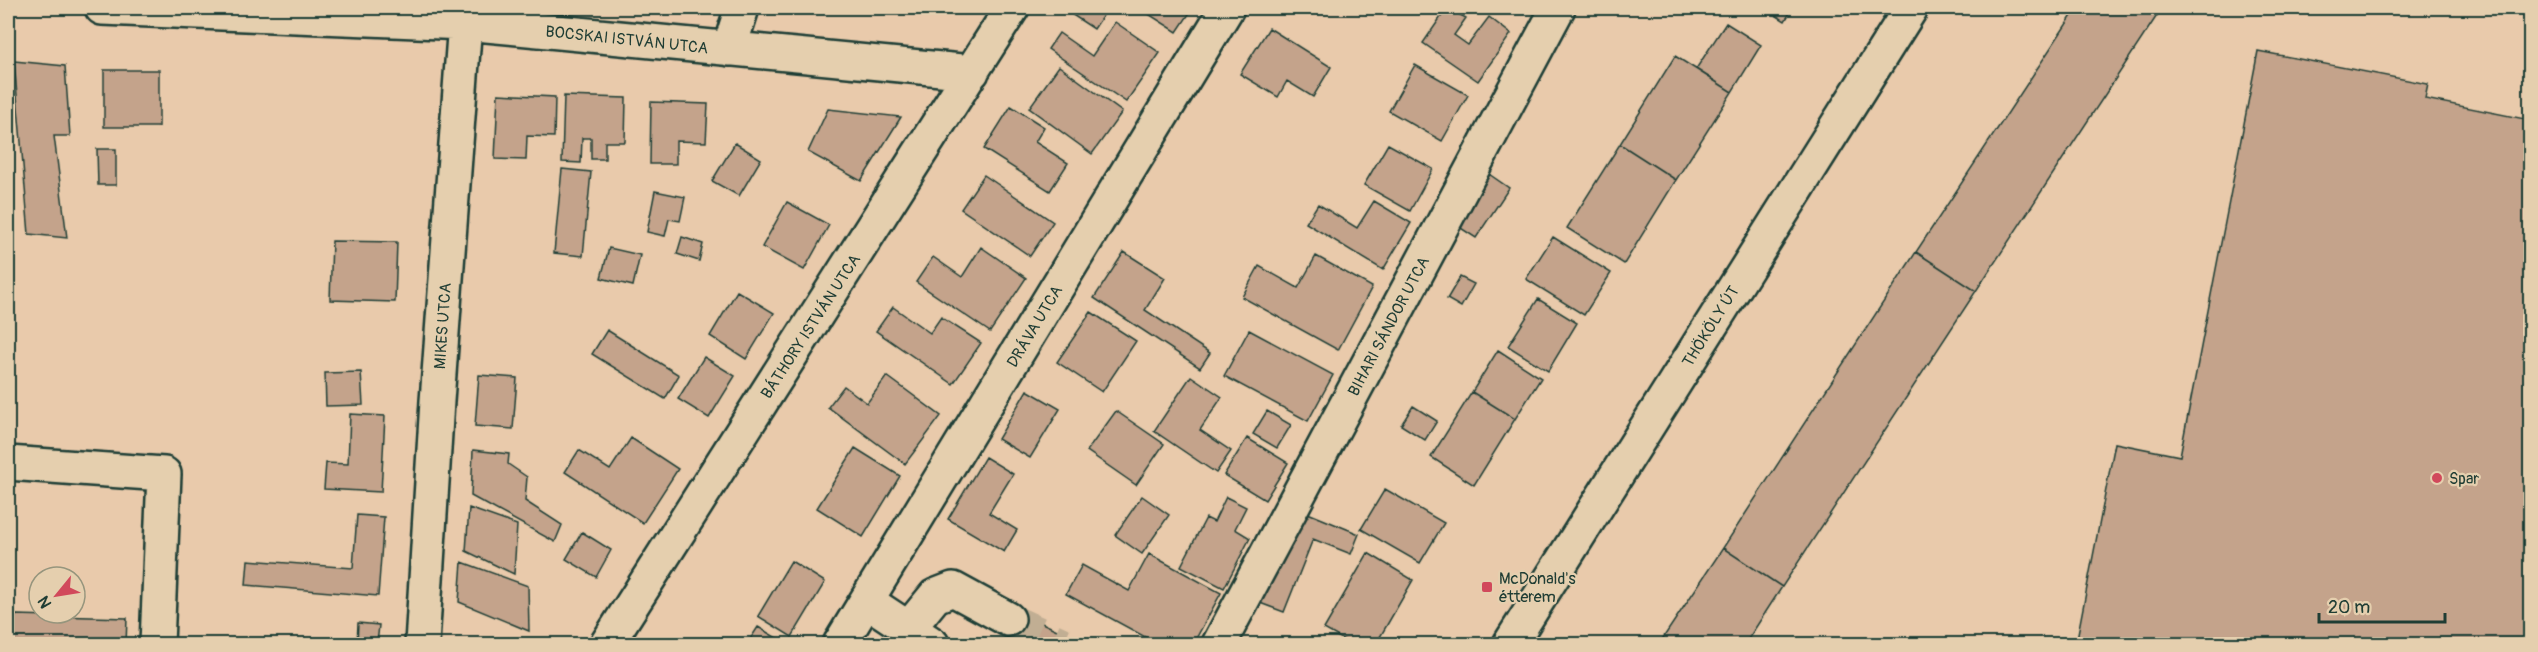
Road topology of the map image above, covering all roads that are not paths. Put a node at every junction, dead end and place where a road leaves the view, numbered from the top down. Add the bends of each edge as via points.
1 (102, 8) edge
2 (742, 8) edge
3 (1012, 8) edge
4 (1227, 8) edge
5 (1558, 8) edge
6 (1911, 8) edge
7 (465, 15) edge
8 (729, 49) junction
9 (972, 72) junction
10 (8, 463) edge
11 (867, 601) junction
12 (1008, 619) tunnel mouth
13 (920, 637) edge
14 (157, 645) edge
15 (422, 645) edge
16 (607, 645) edge
17 (840, 645) edge
18 (1219, 645) edge
19 (1510, 645) edge

1 - 7 street, BOCSKAI ISTVÁN UTCA
2 - 8 street
3 - 9 street, BÁTHORY ISTVÁN UTCA
4 - 11 street, DRÁVA UTCA
5 - 18 street, BIHARI SÁNDOR UTCA
6 - 19 street, THÖKÖLY ÚT
7 - 8 street, BOCSKAI ISTVÁN UTCA
7 - 15 street, MIKES UTCA
8 - 9 street, BOCSKAI ISTVÁN UTCA
9 - 16 street, BÁTHORY ISTVÁN UTCA
10 - 14 street via 164,474
11 - 13 street
11 - 17 street, DRÁVA UTCA
12 - 13 street via 953,589 934,596

